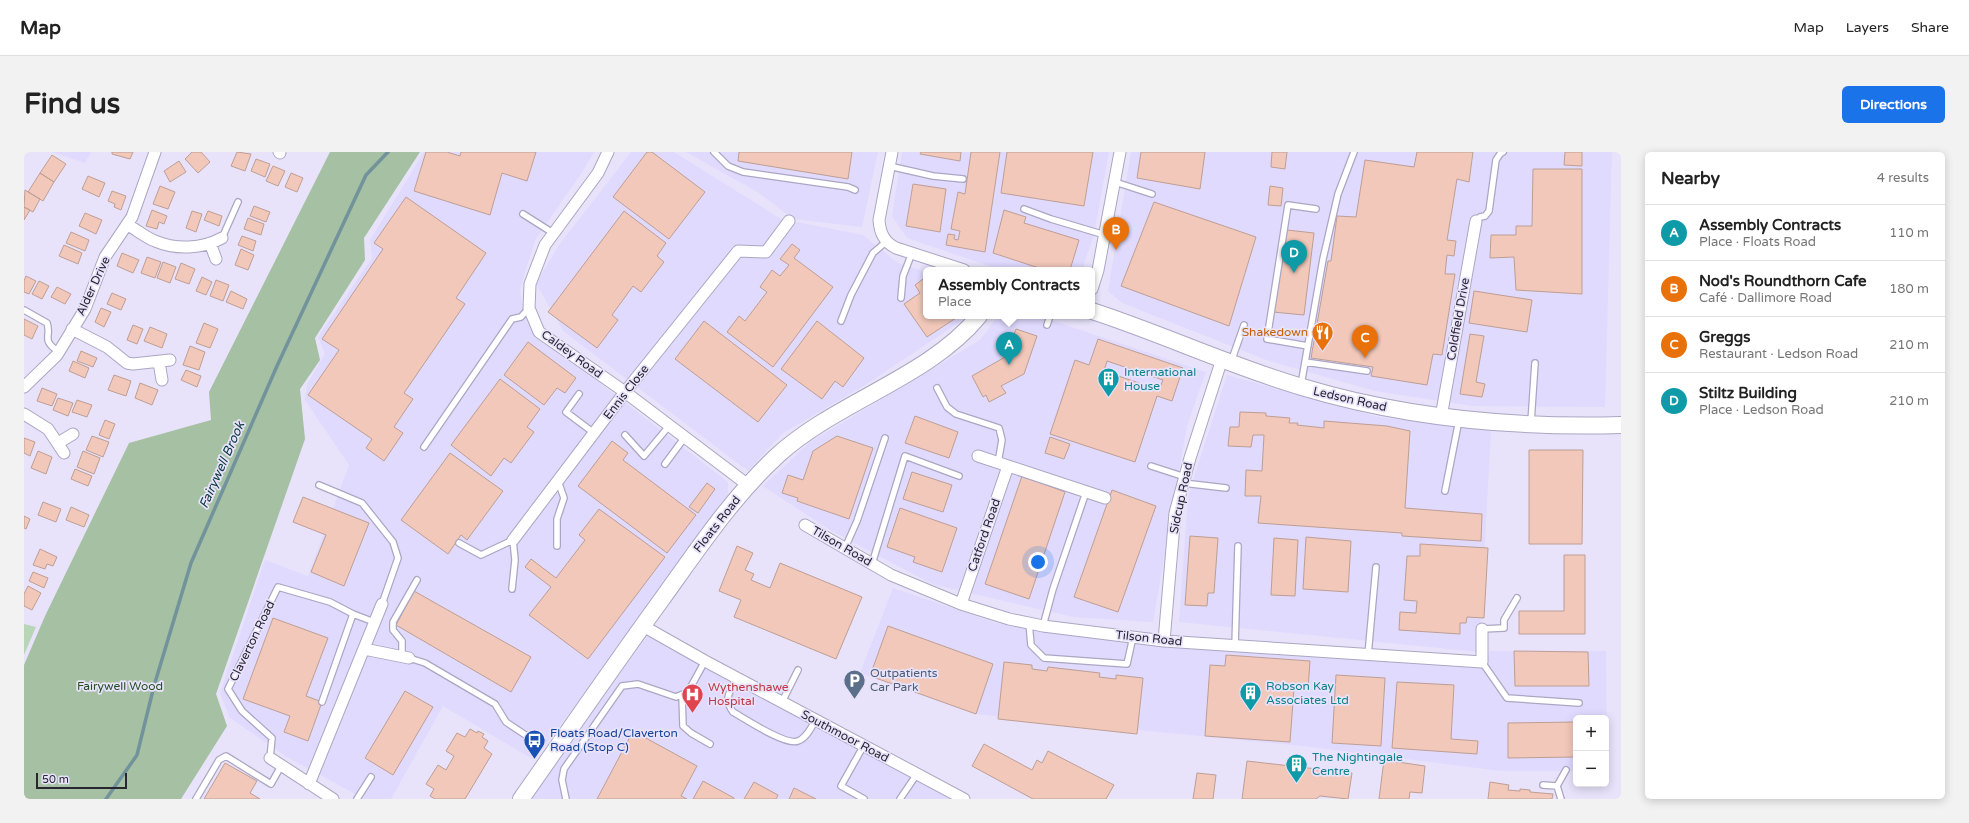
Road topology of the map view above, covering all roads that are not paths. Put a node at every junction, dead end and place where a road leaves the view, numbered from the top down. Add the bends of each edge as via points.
1 (155, 152) edge
2 (608, 152) edge
3 (714, 152) edge
4 (892, 152) edge
5 (1120, 152) edge
6 (1354, 152) edge
7 (1503, 152) edge
8 (889, 166) junction
9 (963, 178) dead end
10 (1115, 182) junction
11 (855, 190) dead end
12 (1152, 194) dead end
13 (238, 202) dead end
14 (1024, 209) dead end
15 (1316, 209) dead end
16 (523, 214) dead end
17 (789, 221) dead end
18 (1476, 221) joint
19 (128, 225) junction
20 (553, 233) junction
21 (1105, 235) junction
22 (222, 238) joint
23 (887, 241) junction
24 (210, 243) junction
25 (912, 253) junction
26 (216, 259) dead end
27 (955, 267) edge
28 (1095, 277) edge
29 (901, 298) dead end
30 (529, 308) junction
31 (24, 310) edge
32 (1095, 312) edge
33 (976, 319) edge
34 (1049, 319) edge
35 (841, 321) dead end
36 (1047, 325) dead end
37 (1244, 325) dead end
38 (72, 329) junction
39 (1308, 346) junction
40 (60, 352) junction
41 (1227, 361) junction
42 (1305, 362) junction
43 (1535, 363) dead end
44 (1367, 371) dead end
45 (162, 380) dead end
46 (24, 387) edge
47 (1301, 387) junction
48 (937, 388) dead end
49 (625, 392) junction
50 (579, 394) dead end
51 (24, 414) edge
52 (1441, 417) junction
53 (1459, 419) junction
54 (1530, 424) junction
55 (1621, 425) edge
56 (669, 426) junction
57 (594, 433) junction
58 (72, 434) dead end
59 (625, 435) dead end
60 (685, 437) junction
61 (885, 438) dead end
62 (58, 443) junction
63 (424, 447) dead end
64 (64, 453) dead end
65 (978, 456) dead end
66 (665, 464) dead end
67 (1003, 464) junction
68 (1151, 466) dead end
69 (959, 476) dead end
70 (558, 480) junction
71 (1184, 480) junction
72 (319, 485) dead end
73 (748, 485) junction
74 (1226, 488) dead end
75 (1445, 491) dead end
76 (1086, 492) junction
77 (1105, 498) dead end
78 (805, 525) dead end
79 (512, 540) junction
80 (459, 543) dead end
81 (557, 546) dead end
82 (1238, 546) dead end
83 (845, 548) junction
84 (872, 564) junction
85 (1376, 567) dead end
86 (417, 580) dead end
87 (512, 589) dead end
88 (1517, 598) dead end
89 (382, 604) joint
90 (961, 604) junction
91 (354, 614) junction
92 (374, 622) junction
93 (1029, 623) junction
94 (643, 626) junction
95 (1043, 626) junction
96 (1482, 630) joint
97 (1133, 637) junction
98 (1164, 641) junction
99 (1235, 646) junction
100 (364, 649) junction
101 (1368, 655) junction
102 (406, 657) junction
103 (705, 661) junction
104 (1482, 662) junction
105 (798, 670) dead end
106 (737, 677) junction
107 (682, 695) junction
108 (322, 702) dead end
109 (782, 702) junction
110 (1579, 703) dead end
111 (816, 720) junction
112 (530, 738) dead end
113 (710, 744) dead end
114 (864, 745) junction
115 (270, 758) joint
116 (281, 766) junction
117 (1566, 770) dead end
118 (917, 774) junction
119 (371, 777) dead end
120 (309, 784) junction
121 (1543, 784) dead end
122 (1557, 786) junction
123 (328, 798) edge
124 (196, 799) edge
125 (357, 799) edge
126 (521, 799) edge
127 (566, 799) edge
128 (864, 799) edge
129 (900, 799) edge
130 (964, 799) edge
131 (1561, 799) edge

1 - 19 street, Alder Drive
2 - 20 street, Caldey Road via 598,173
3 - 11 lane via 728,166 743,172
4 - 8 street
5 - 10 street
6 - 39 lane via 1338,194 1323,259
7 - 18 lane via 1496,160 1489,211
8 - 9 lane via 933,176
8 - 23 street via 879,220 880,231
10 - 12 lane
10 - 21 street
13 - 22 lane
14 - 21 lane
15 - 39 lane via 1288,205 1267,338
16 - 20 lane
17 - 49 street, Ennis Close via 766,252 738,252
18 - 52 street, Coldfield Drive
19 - 24 street via 167,245 184,247
19 - 38 street, Alder Drive via 108,253 85,309
20 - 30 street, Caldey Road via 530,284
21 - 28 street
22 - 24 street
23 - 25 street via 896,248
23 - 35 lane via 873,253 851,295
24 - 26 street
25 - 27 street
25 - 29 lane via 903,276
30 - 49 street, Caldey Road via 539,332
30 - 63 lane via 521,317 512,319
31 - 40 lane via 47,323 47,339 51,346
32 - 41 street, Ledson Road
33 - 73 street, Floats Road via 951,345 810,430
34 - 36 lane
37 - 41 lane
38 - 40 street, Alder Drive
38 - 45 street via 107,347 127,362 133,364 164,361
39 - 42 lane
40 - 46 street, Alder Drive
41 - 47 street, Ledson Road
41 - 71 street, Sidcup Road
42 - 44 lane
42 - 47 lane
43 - 54 lane
47 - 52 street, Ledson Road via 1379,406
48 - 67 lane via 947,407 956,414 999,428
49 - 56 street, Caldey Road
49 - 57 street, Ennis Close
50 - 57 lane via 566,412
51 - 62 street via 48,429
52 - 53 street, Ledson Road
53 - 54 street, Ledson Road
53 - 75 lane
54 - 55 street, Ledson Road
56 - 59 lane via 644,456
56 - 60 street, Caldey Road
57 - 70 street, Ennis Close
58 - 62 street
60 - 66 lane
60 - 73 street, Caldey Road
61 - 83 lane via 857,521
62 - 64 street
65 - 67 street
67 - 76 street
67 - 90 street, Catford Road
68 - 71 lane
69 - 84 lane via 905,456
70 - 79 street, Ennis Close
70 - 81 lane via 564,498 557,519
71 - 74 lane
71 - 98 street, Sidcup Road via 1175,513
72 - 89 lane via 362,503 393,542 398,558
73 - 94 street, Floats Road via 707,536
76 - 77 street
76 - 95 lane
78 - 83 street, Tilson Road
79 - 80 lane, Ennis Close via 481,555
79 - 87 lane via 515,560
82 - 99 lane
83 - 84 street, Tilson Road
84 - 90 street, Tilson Road via 891,575
85 - 101 lane
86 - 102 lane via 392,622 393,630 402,641
88 - 96 lane via 1504,620 1504,628
89 - 92 street
90 - 93 street, Tilson Road
91 - 92 lane
91 - 108 lane
91 - 115 lane, Claverton Road via 330,602 278,588 228,689 242,711 272,738
92 - 100 street
93 - 95 street, Tilson Road
93 - 97 lane via 1031,645 1044,658 1127,664
94 - 103 street, Southmoor Road
94 - 126 street, Floats Road
95 - 97 street, Tilson Road
96 - 104 street
97 - 98 street, Tilson Road
98 - 99 street, Tilson Road
99 - 101 street, Tilson Road
100 - 102 street
100 - 120 street
101 - 104 street, Tilson Road
102 - 112 lane via 425,663 495,704 506,722
103 - 106 street, Southmoor Road
103 - 107 lane via 688,692
104 - 110 lane via 1507,698
105 - 109 lane
106 - 109 street, Southmoor Road
106 - 111 lane via 727,698 733,712 782,739 799,741 806,736
107 - 113 lane via 683,726
107 - 127 lane via 676,697 638,684 622,686 564,769 562,780
109 - 111 street, Southmoor Road
111 - 114 street, Southmoor Road
114 - 118 street, Southmoor Road
114 - 128 lane via 842,786
115 - 116 street, Claverton Road
116 - 120 street, Claverton Road
116 - 124 lane via 271,784 226,756 219,760
117 - 122 lane
118 - 129 lane
118 - 130 street, Southmoor Road
119 - 125 lane
120 - 123 street, Claverton Road
121 - 122 lane
122 - 131 lane

